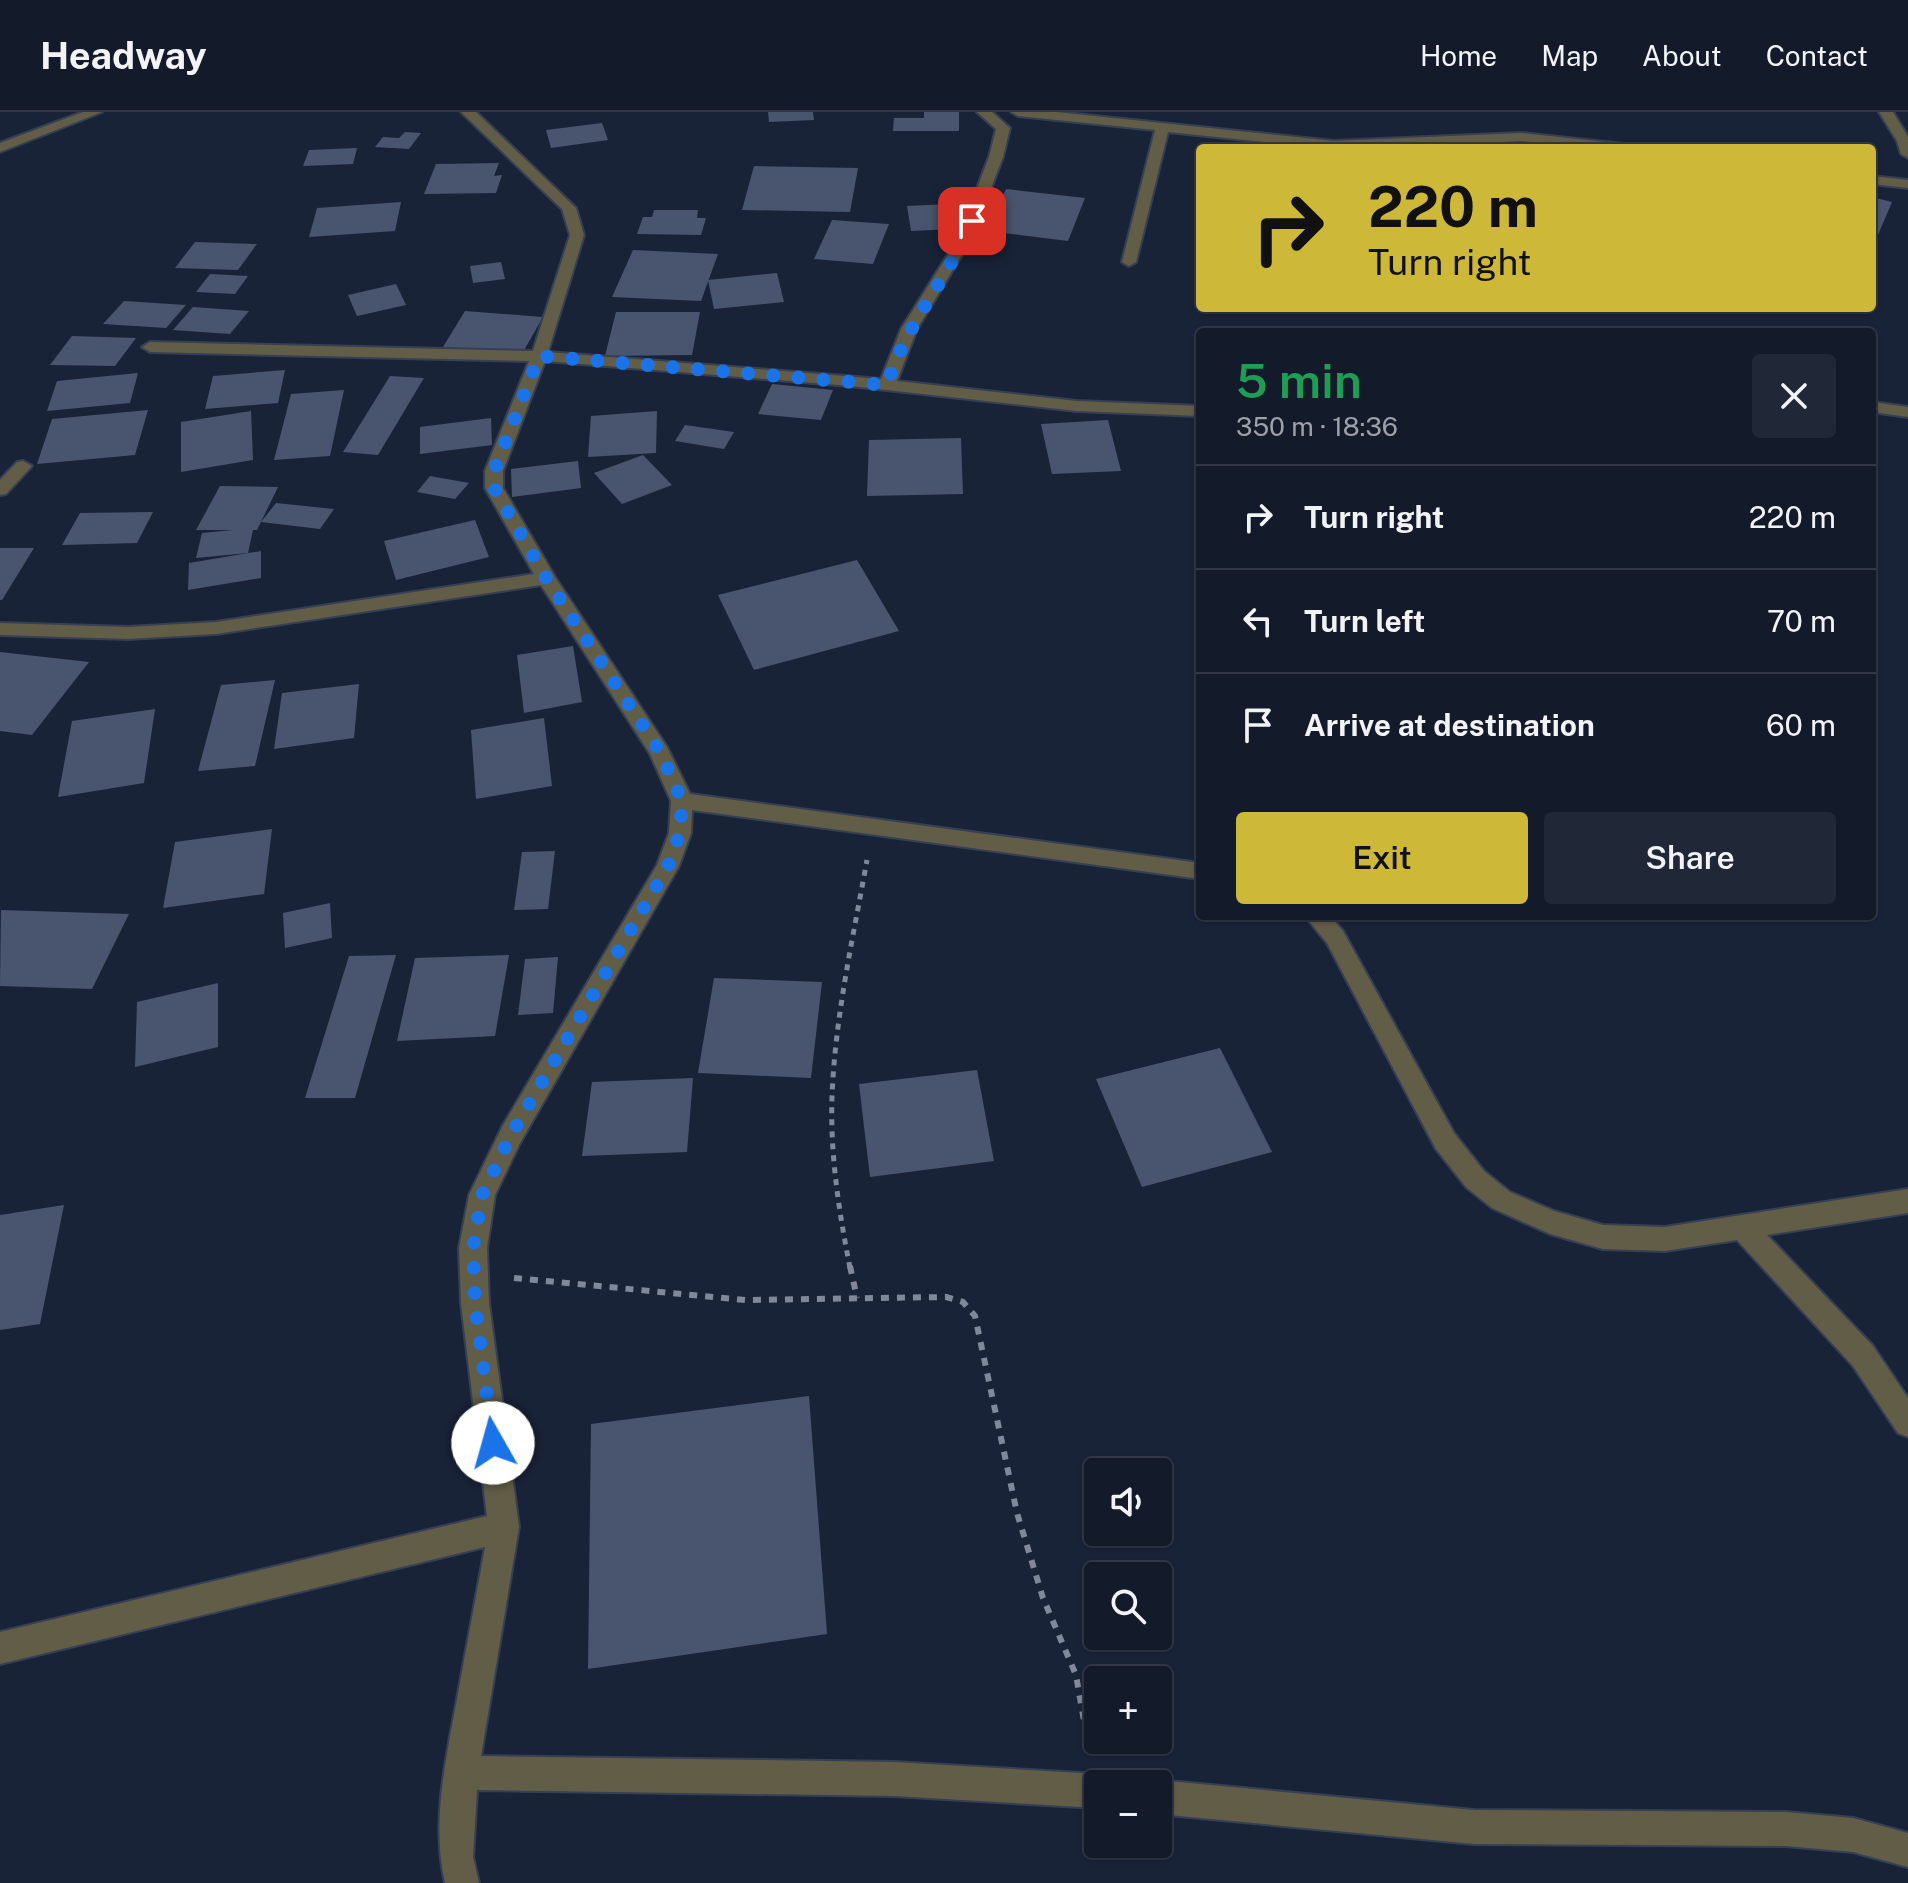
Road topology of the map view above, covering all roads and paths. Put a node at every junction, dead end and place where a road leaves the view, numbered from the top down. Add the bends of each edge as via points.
1 (95, 112) edge
2 (468, 112) edge
3 (984, 112) edge
4 (1018, 112) edge
5 (1886, 112) edge
6 (1116, 117) edge
7 (1162, 127) junction
8 (1324, 144) edge
9 (1392, 144) edge
10 (1585, 144) edge
11 (0, 148) edge
12 (1908, 154) edge
13 (1876, 180) edge
14 (1908, 184) edge
15 (1129, 262) dead end
16 (150, 347) dead end
17 (539, 356) junction
18 (887, 385) junction
19 (1876, 408) edge
20 (1196, 411) edge
21 (1908, 412) edge
22 (23, 466) dead end
23 (0, 490) edge
24 (546, 578) junction
25 (0, 629) edge
26 (682, 801) junction
27 (873, 828) junction
28 (1196, 870) edge
29 (1320, 920) edge
30 (1908, 1202) edge
31 (1742, 1227) junction
32 (474, 1274) junction
33 (857, 1298) junction
34 (1908, 1423) edge
35 (504, 1527) junction
36 (0, 1648) edge
37 (1091, 1758) dead end
38 (463, 1773) junction
39 (1084, 1790) edge
40 (1172, 1798) edge
41 (1908, 1850) edge
42 (462, 1883) edge

1 - 11 street
2 - 17 street via 569,208 574,222 577,235
3 - 18 street via 1003,128 996,157 964,240 909,329
4 - 6 street
5 - 12 street
6 - 7 street
7 - 8 street
7 - 15 street
9 - 10 street via 1521,137
13 - 14 street
16 - 17 street
17 - 18 street
17 - 24 street via 494,471 494,488
18 - 20 street via 1077,406
19 - 21 street
22 - 23 street
24 - 25 street via 216,628 128,633
24 - 26 street via 660,752
26 - 27 street
26 - 32 street via 680,833 668,866 511,1135 482,1195
27 - 28 street
27 - 33 path via 844,982 832,1098 840,1221
29 - 31 street via 1335,937 1445,1141 1475,1179 1501,1200 1603,1237 1665,1239
30 - 31 street
31 - 34 street via 1863,1356
32 - 33 path via 745,1300
32 - 35 street
33 - 37 path via 946,1297 963,1302 975,1316 1017,1513 1043,1598 1076,1675
35 - 36 street
35 - 38 street
38 - 39 street via 894,1779
38 - 42 street via 456,1819
40 - 41 street via 1474,1827 1786,1829 1853,1835

